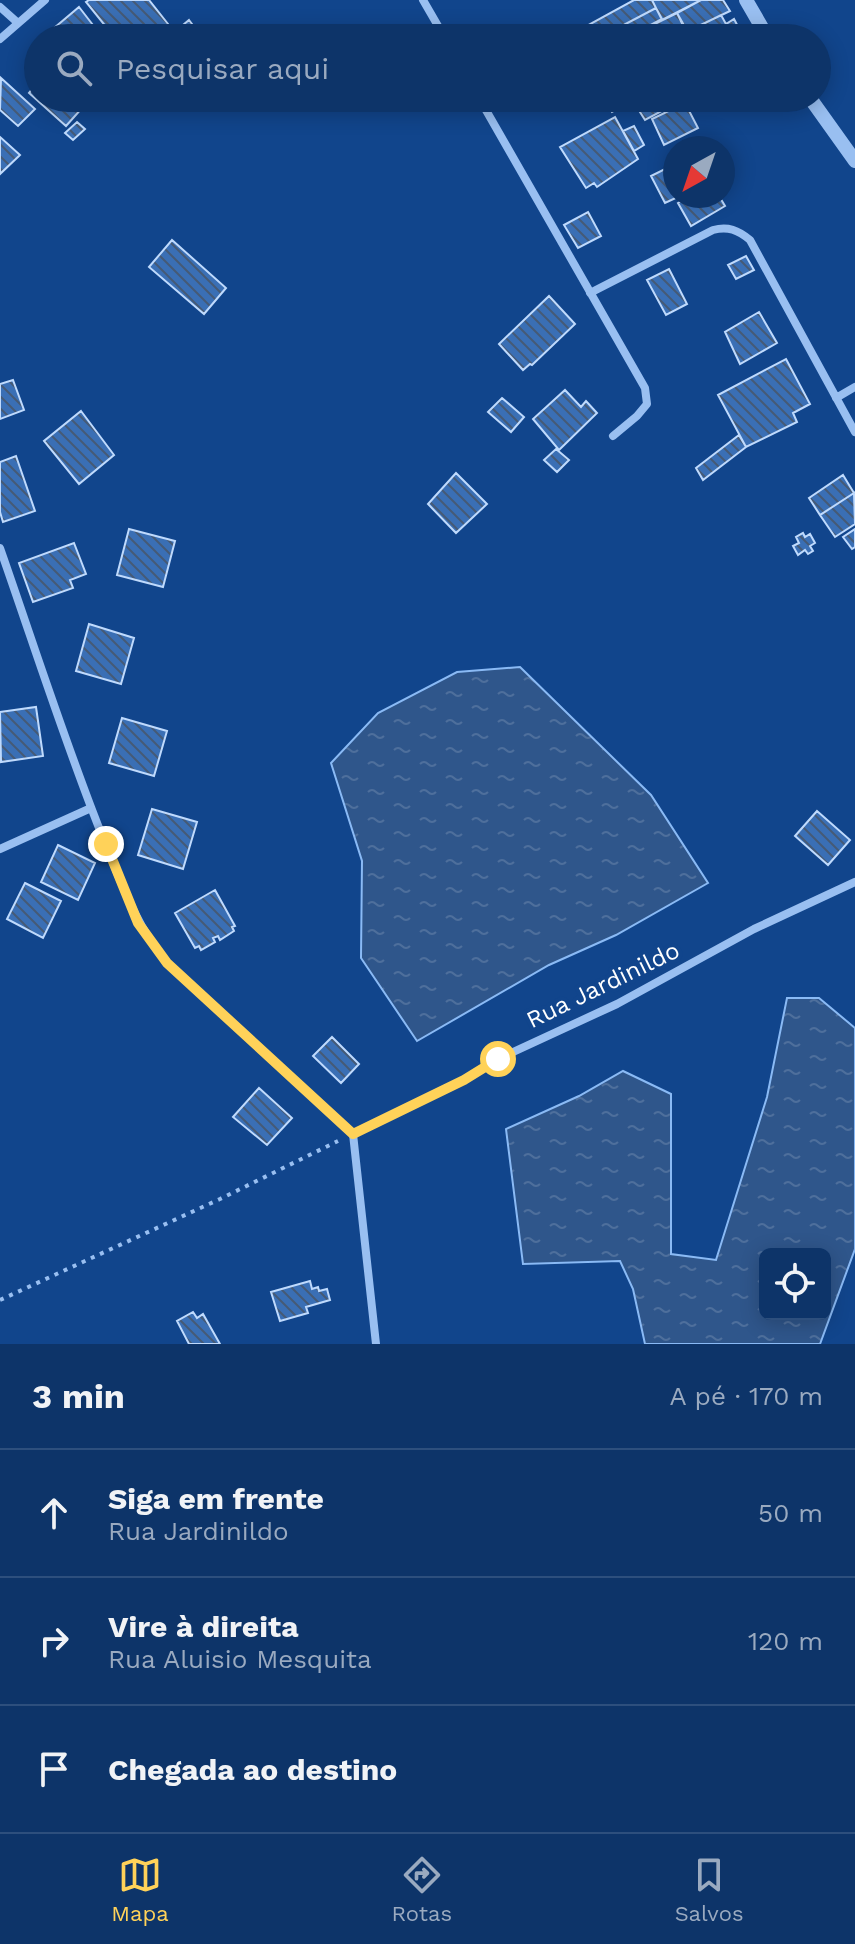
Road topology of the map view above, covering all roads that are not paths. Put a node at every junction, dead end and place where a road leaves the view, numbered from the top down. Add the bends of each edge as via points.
1 (45, 0) edge
2 (423, 0) edge
3 (746, 0) edge
4 (0, 7) edge
5 (18, 23) junction
6 (437, 24) edge
7 (760, 24) edge
8 (0, 39) edge
9 (487, 112) edge
10 (820, 112) edge
11 (855, 161) edge
12 (590, 293) junction
13 (855, 387) edge
14 (836, 398) junction
15 (855, 432) edge
16 (613, 436) dead end
17 (0, 548) edge
18 (91, 808) junction
19 (0, 849) edge
20 (855, 882) edge
21 (353, 1134) junction
22 (376, 1344) edge

1 - 5 street
2 - 6 street
3 - 7 street
4 - 5 street
5 - 8 street
9 - 12 street
10 - 11 street
12 - 14 street via 713,230 741,232
12 - 16 street via 645,388 647,404
13 - 14 street
14 - 15 street
17 - 18 street
18 - 19 street
18 - 21 street via 149,941
20 - 21 street, Rua Jardinildo
21 - 22 street

